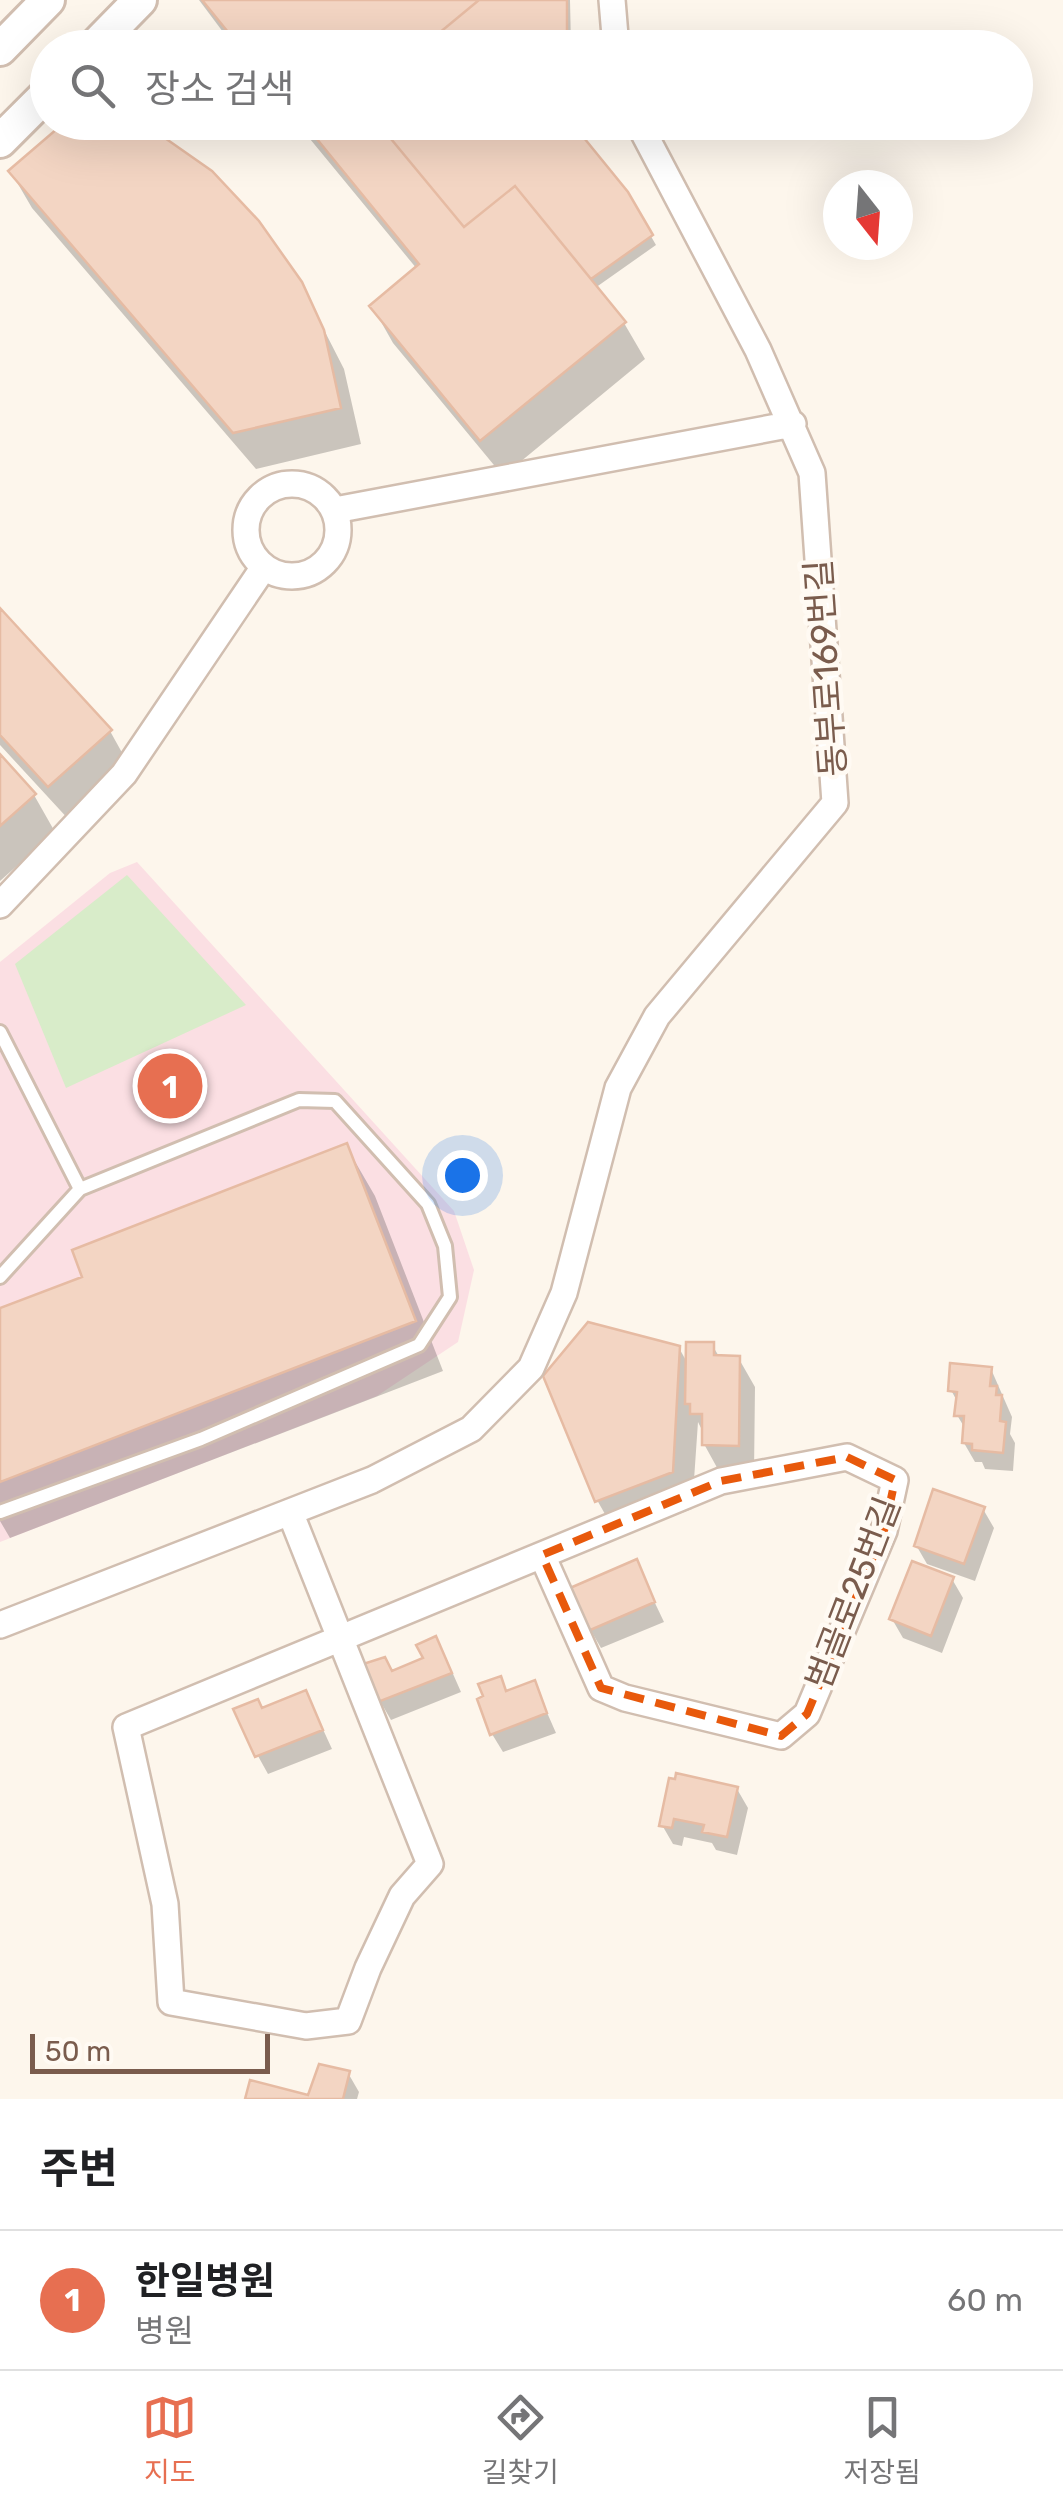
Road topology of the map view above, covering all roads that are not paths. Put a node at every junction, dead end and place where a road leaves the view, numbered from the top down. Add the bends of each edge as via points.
1 (48, 0) edge
2 (140, 0) edge
3 (612, 0) edge
4 (111, 30) edge
5 (614, 30) edge
6 (0, 49) edge
7 (30, 111) edge
8 (647, 140) edge
9 (0, 141) edge
10 (793, 424) junction
11 (335, 510) junction
12 (264, 567) junction
13 (0, 905) edge
14 (0, 1032) edge
15 (80, 1189) junction
16 (0, 1277) edge
17 (0, 1512) edge
18 (290, 1512) junction
19 (542, 1554) junction
20 (0, 1625) edge
21 (341, 1638) junction

1 - 6 street
2 - 4 street
3 - 5 street
7 - 9 street
8 - 10 street, 동부로169번길
10 - 11 street
10 - 18 street, 동부로169번길 via 812,473 835,803 657,1016 618,1088 564,1293 531,1368 471,1429 372,1480
11 - 12 street via 338,541 322,566 293,577
11 - 12 street via 314,488 270,489 249,512 246,526 253,556
12 - 13 street via 124,774
14 - 15 lane
15 - 16 lane
15 - 17 lane via 299,1100 335,1102 428,1204 446,1246 450,1297 419,1345 201,1439
18 - 20 street
18 - 21 street
19 - 19 street, 범골로25번길 via 721,1481 847,1457 896,1480 884,1530 807,1714 782,1736 601,1688
19 - 21 street, 범골로25번길
21 - 21 street, 범골로25번길 via 126,1728 165,1904 171,2002 306,2026 348,2021 402,1896 430,1864

